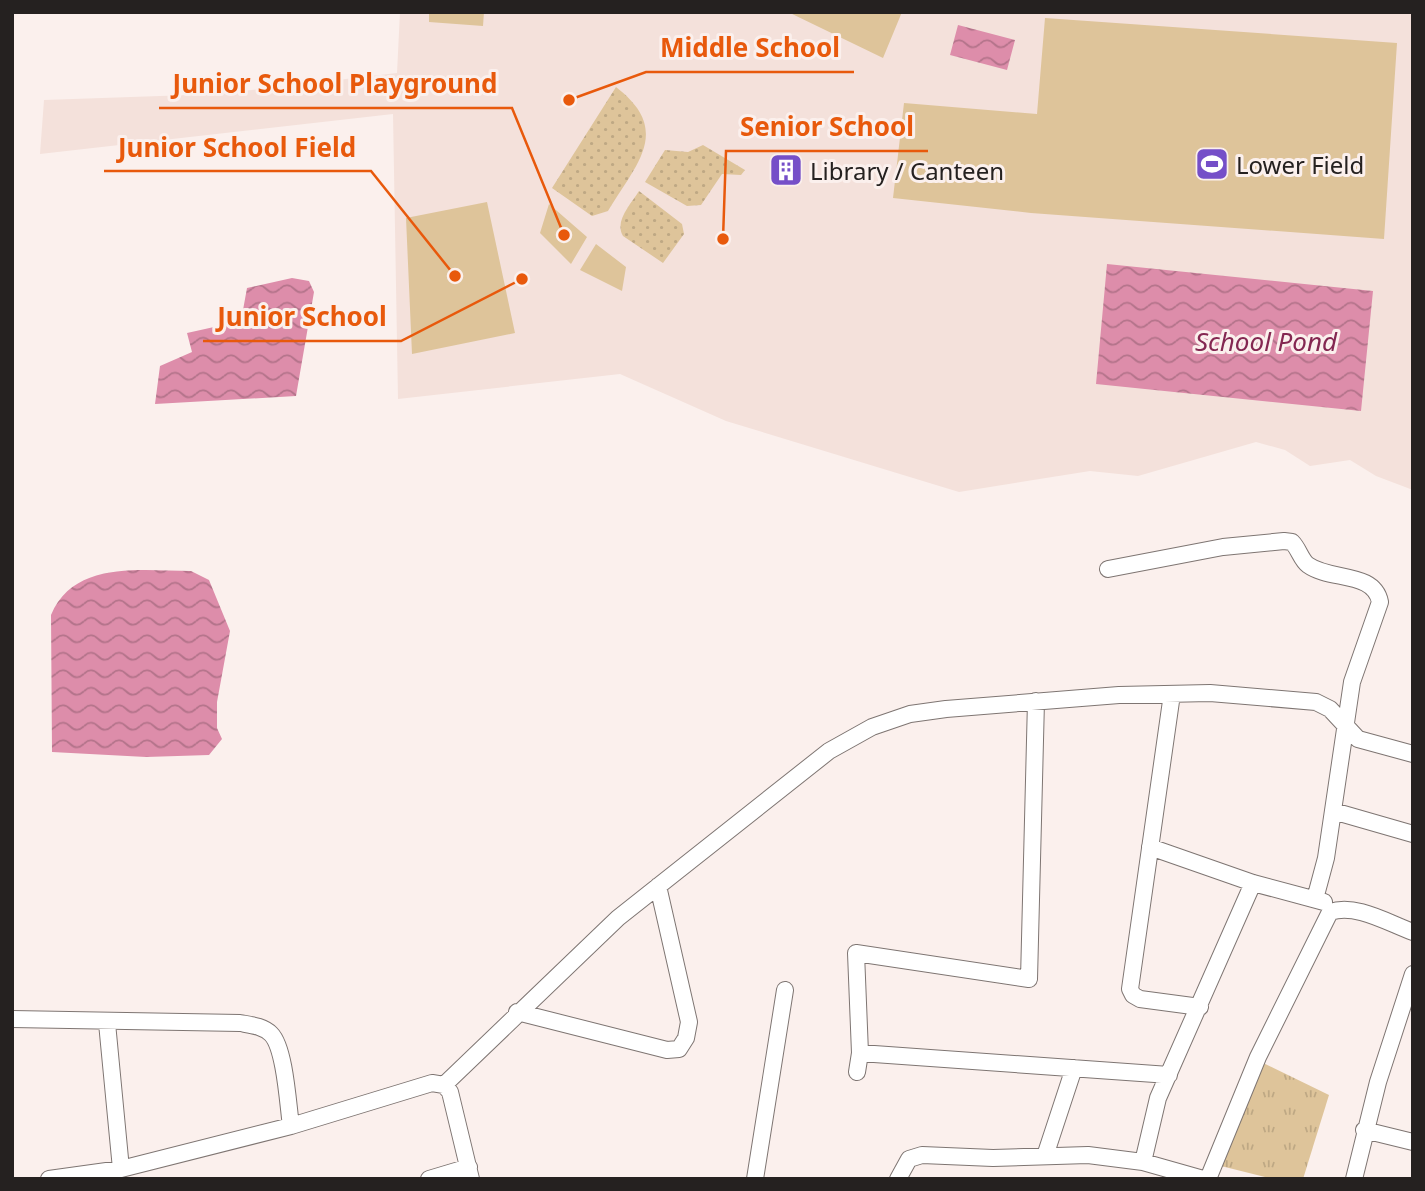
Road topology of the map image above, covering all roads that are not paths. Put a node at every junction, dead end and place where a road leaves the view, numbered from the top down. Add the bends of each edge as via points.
1 (1108, 569) dead end
2 (1172, 694) junction
3 (1036, 701) junction
4 (1345, 727) junction
5 (1413, 754) edge
6 (1333, 811) junction
7 (1413, 834) edge
8 (1150, 847) junction
9 (1253, 884) junction
10 (658, 886) junction
11 (1315, 899) junction
12 (1341, 908) junction
13 (1413, 932) edge
14 (1413, 974) edge
15 (785, 990) dead end
16 (1200, 1007) junction
17 (517, 1012) junction
18 (12, 1019) edge
19 (107, 1023) junction
20 (860, 1052) junction
21 (1074, 1068) junction
22 (857, 1072) dead end
23 (1169, 1075) junction
24 (444, 1085) junction
25 (291, 1126) junction
26 (1364, 1130) junction
27 (1413, 1142) edge
28 (1045, 1156) junction
29 (1143, 1162) junction
30 (112, 1173) edge
31 (470, 1173) edge
32 (50, 1179) edge
33 (429, 1179) edge
34 (755, 1179) edge
35 (898, 1179) edge
36 (1206, 1179) edge
37 (1354, 1179) edge

1 - 4 street via 1223,547 1284,541 1292,542 1307,565 1370,585 1380,602 1352,682
2 - 3 street
2 - 4 street via 1316,702 1330,709
2 - 8 street
3 - 10 street via 910,714 863,731 829,751
3 - 20 street via 1030,979 856,953
4 - 5 street via 1358,738
4 - 6 street
6 - 7 street
6 - 11 street
8 - 9 street
8 - 16 street via 1130,989 1140,999
9 - 11 street
9 - 16 street
10 - 17 street
10 - 17 street via 689,1022 679,1049 667,1050
11 - 12 street
12 - 13 street
12 - 36 street via 1322,922
14 - 26 street
15 - 34 street
16 - 23 street
17 - 24 street
18 - 19 street
19 - 25 street via 259,1026 272,1035 279,1048
19 - 30 street
20 - 21 street
20 - 22 street
21 - 23 street
21 - 28 street
23 - 29 street via 1152,1117
24 - 25 street via 419,1086
24 - 31 street via 454,1103
25 - 30 street
26 - 27 street
26 - 37 street
28 - 29 street
28 - 35 street via 922,1155 909,1159
29 - 36 street
30 - 32 street
31 - 33 street

